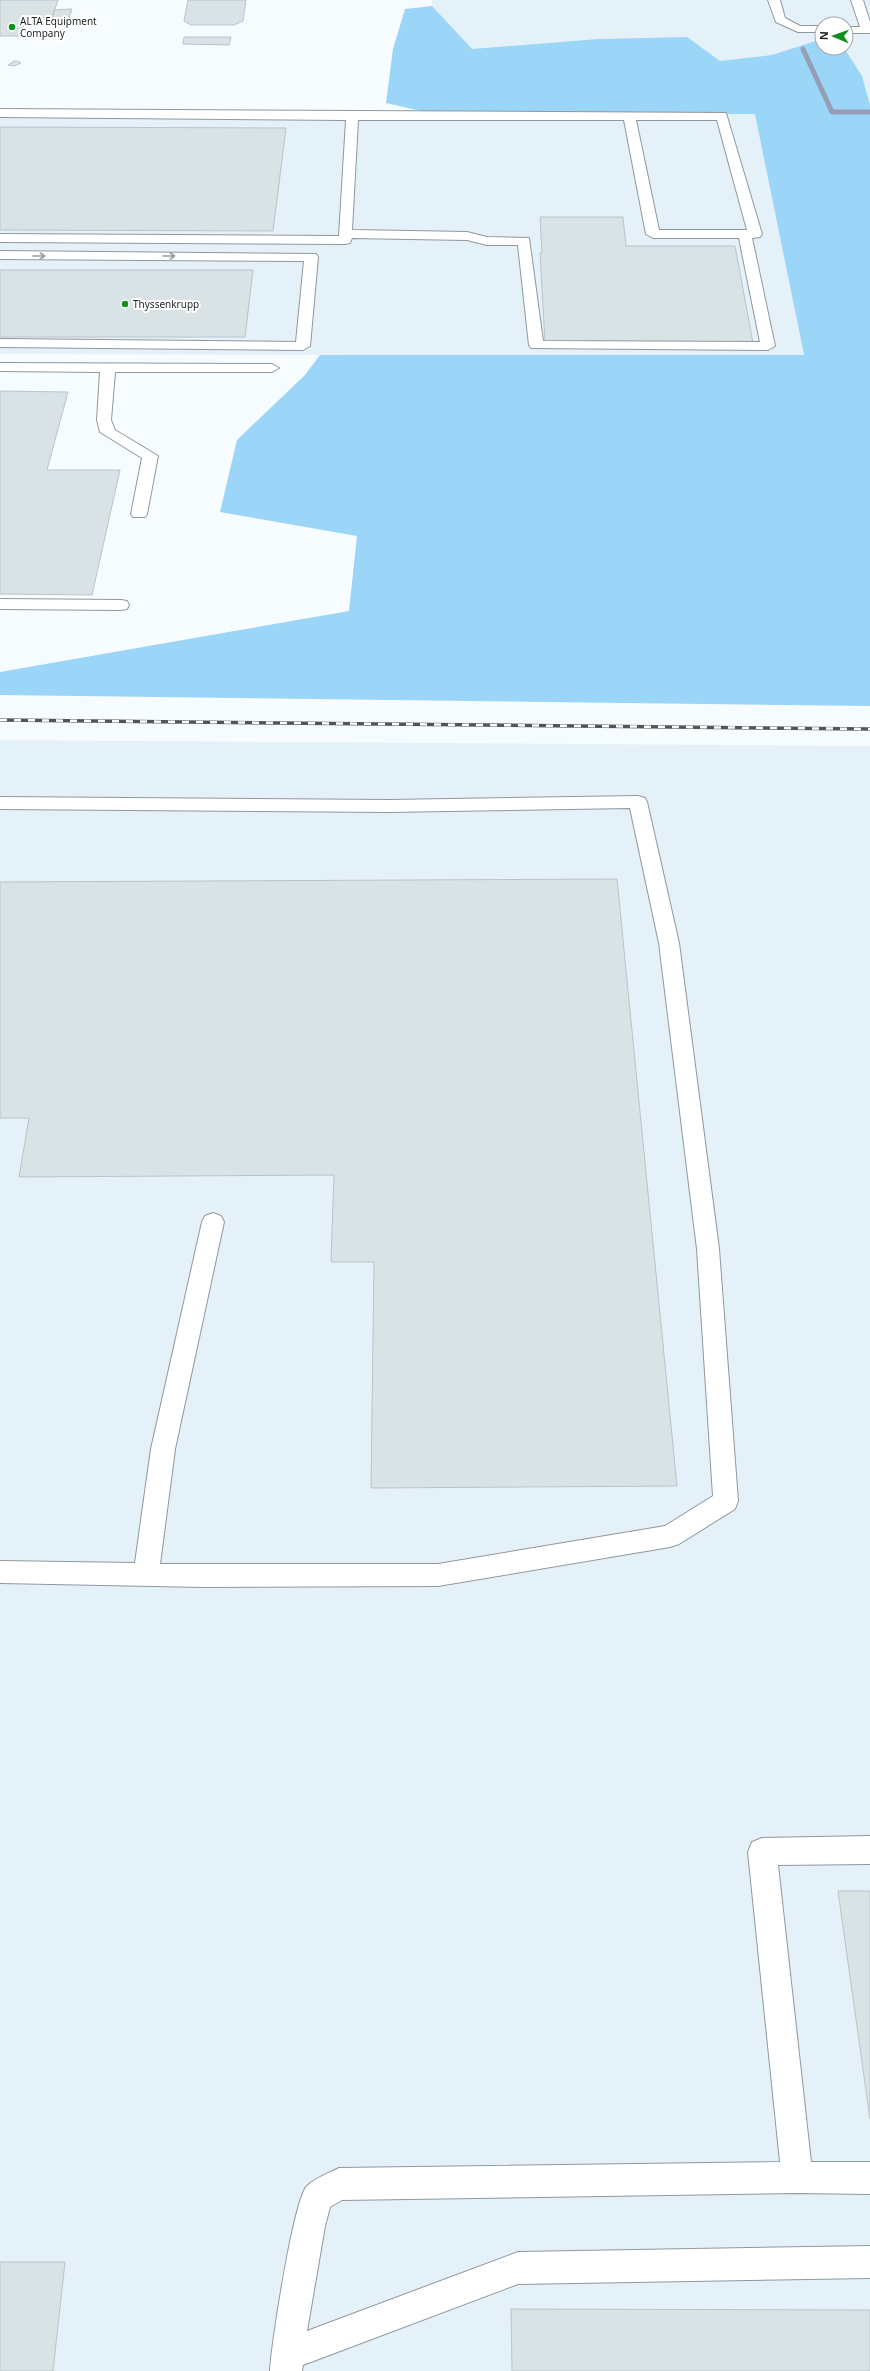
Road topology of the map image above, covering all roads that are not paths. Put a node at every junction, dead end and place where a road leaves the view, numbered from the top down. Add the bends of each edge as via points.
1 (774, 0) edge
2 (857, 0) edge
3 (814, 29) edge
4 (854, 30) edge
5 (869, 30) edge
6 (0, 113) edge
7 (352, 116) junction
8 (629, 116) junction
9 (346, 234) junction
10 (746, 234) junction
11 (0, 238) edge
12 (0, 255) edge
13 (0, 343) edge
14 (0, 367) edge
15 (108, 367) junction
16 (272, 368) dead end
17 (139, 514) dead end
18 (0, 604) edge
19 (120, 605) dead end
20 (0, 803) edge
21 (213, 1222) dead end
22 (0, 1572) edge
23 (146, 1575) junction
24 (870, 1850) edge
25 (797, 2177) junction
26 (870, 2178) edge
27 (870, 2262) edge
28 (287, 2363) edge

1 - 3 lane via 780,20 798,29
2 - 5 lane
4 - 5 lane
6 - 7 lane
7 - 8 lane
7 - 9 lane
8 - 10 lane via 653,234
8 - 10 lane via 722,116 755,234
9 - 10 lane via 467,236 486,241 524,241 536,345 768,346
9 - 11 lane via 346,240
12 -> 13 lane via 311,256 303,346
14 - 15 lane
15 - 16 lane
15 - 17 lane via 104,420 108,432 150,456
18 - 19 lane
20 - 23 lane via 389,806 638,802 669,943 708,1249 726,1501 670,1536 438,1575
21 - 23 lane via 163,1449
22 - 23 lane
24 - 25 lane via 762,1852
25 - 26 lane
25 - 28 lane via 339,2184 317,2197 309,2226
27 - 28 lane via 518,2268

